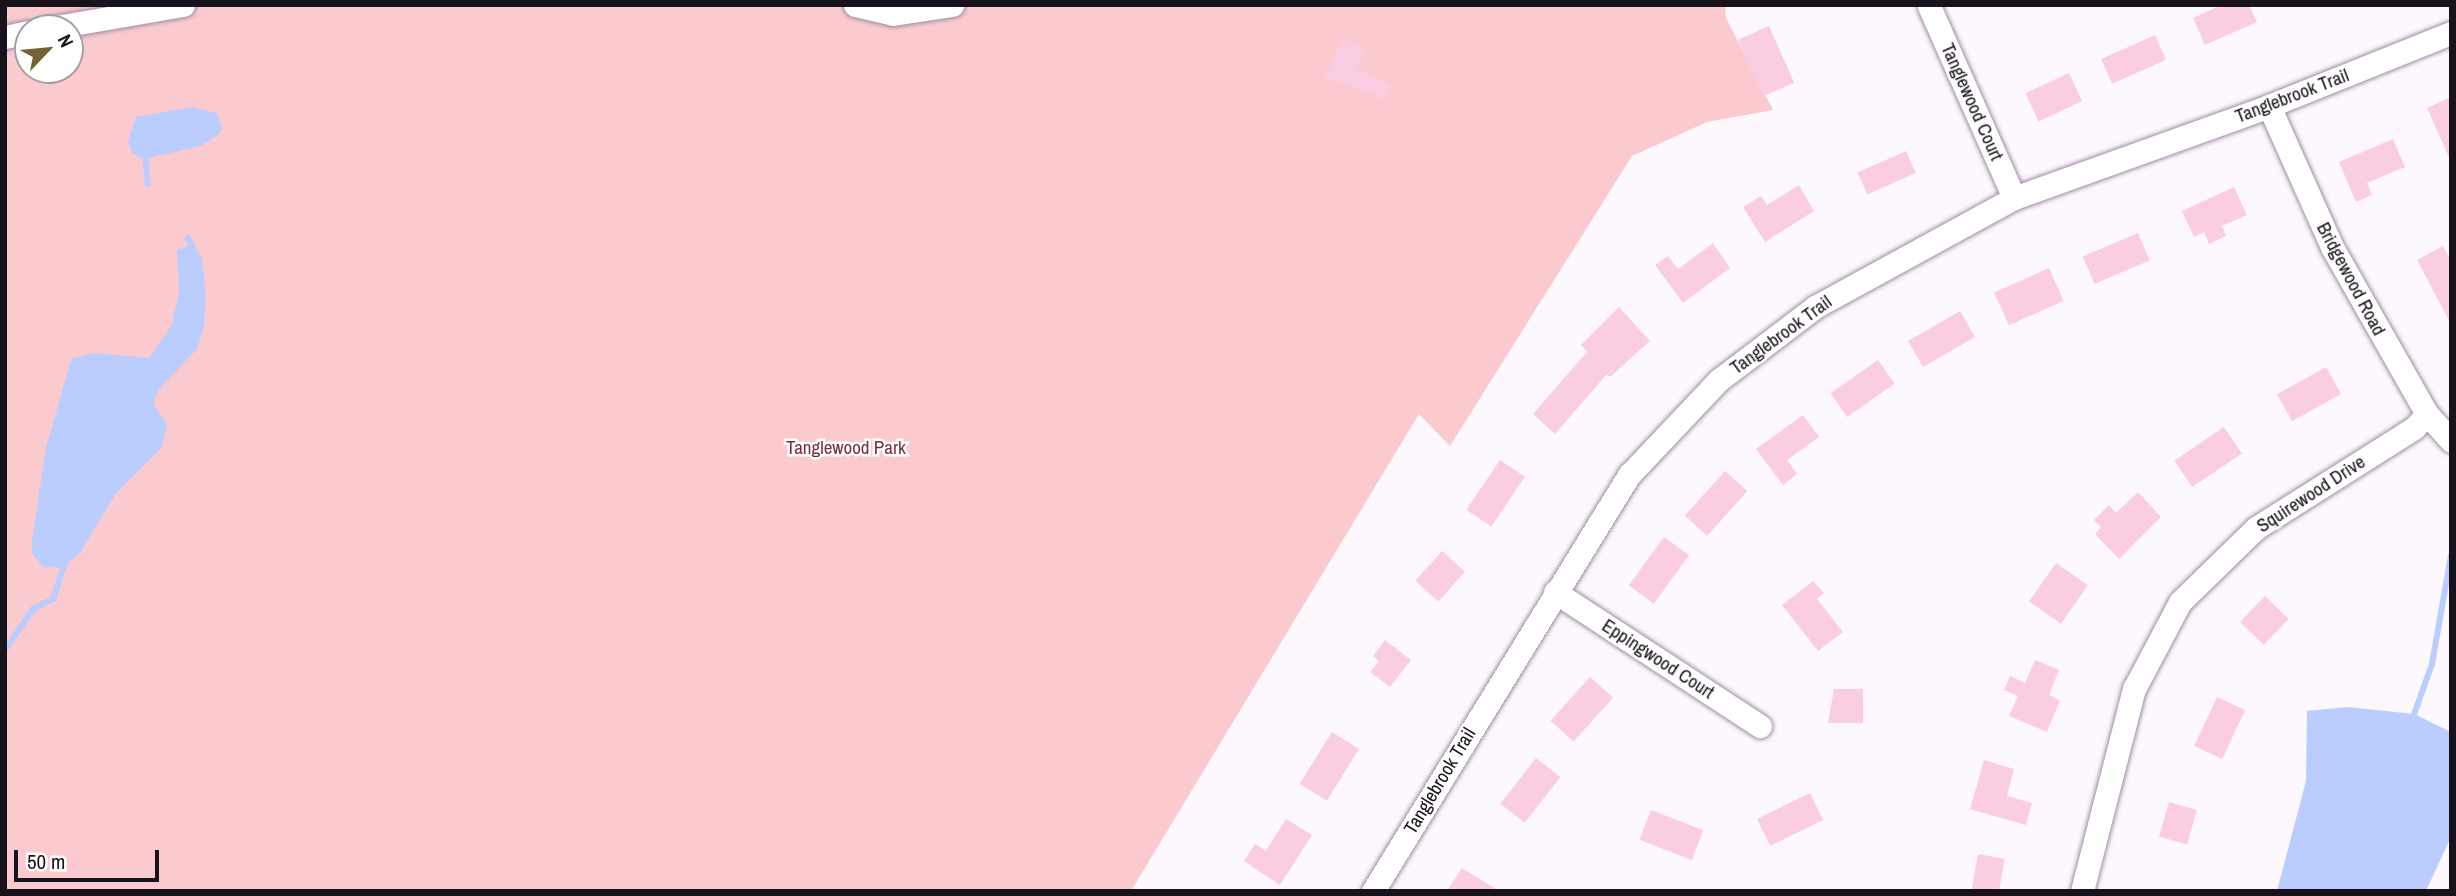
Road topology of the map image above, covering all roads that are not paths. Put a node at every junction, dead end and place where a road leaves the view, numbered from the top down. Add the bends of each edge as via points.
1 (183, 5) edge
2 (855, 5) edge
3 (952, 5) edge
4 (1930, 6) edge
5 (84, 22) edge
6 (2451, 33) edge
7 (2269, 106) junction
8 (2014, 198) junction
9 (2427, 414) junction
10 (2451, 441) edge
11 (1555, 592) junction
12 (1760, 726) dead end
13 (1373, 891) edge
14 (2082, 891) edge

1 - 5 street
2 - 3 street via 893,14
4 - 8 street, Tanglewood Court
6 - 7 street, Tanglebrook Trail
7 - 8 street, Tanglebrook Trail
7 - 9 street, Bridgewood Road via 2332,247
8 - 11 street, Tanglebrook Trail via 1815,307 1719,380 1630,474
9 - 10 street, Bridgewood Road
9 - 14 street, Squirewood Drive via 2414,428 2256,528 2180,602 2134,689
11 - 12 street, Eppingwood Court
11 - 13 street, Tanglebrook Trail

